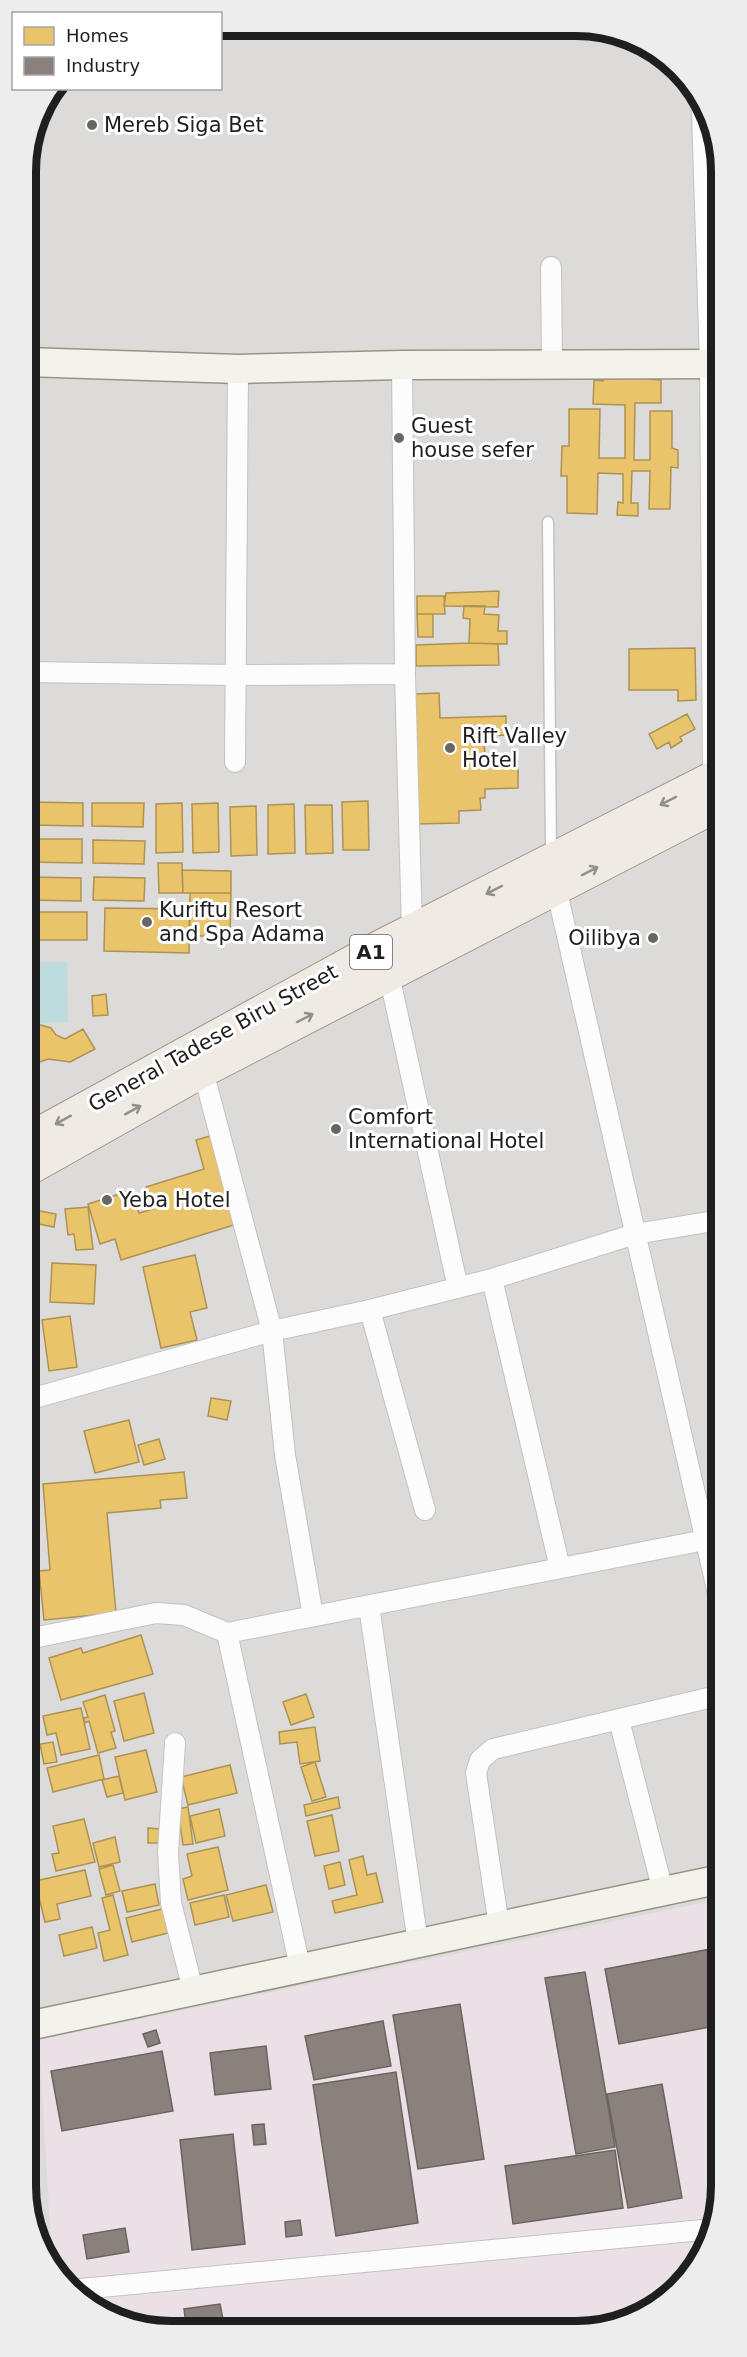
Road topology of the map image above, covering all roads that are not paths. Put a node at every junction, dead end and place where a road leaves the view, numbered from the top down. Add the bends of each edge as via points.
1 (703, 125) edge
2 (551, 267) dead end
3 (711, 286) edge
4 (36, 362) edge
5 (711, 364) edge
6 (402, 365) junction
7 (552, 365) junction
8 (238, 369) junction
9 (548, 522) dead end
10 (36, 672) edge
11 (405, 674) junction
12 (235, 675) junction
13 (235, 762) dead end
14 (711, 798) edge
15 (553, 875) junction
16 (412, 931) junction
17 (385, 960) junction
18 (203, 1071) junction
19 (36, 1135) edge
20 (36, 1165) edge
21 (711, 1221) edge
22 (635, 1234) junction
23 (492, 1279) junction
24 (458, 1288) junction
25 (370, 1310) junction
26 (272, 1331) junction
27 (36, 1397) edge
28 (425, 1510) dead end
29 (705, 1540) junction
30 (711, 1567) edge
31 (560, 1568) junction
32 (369, 1606) junction
33 (313, 1616) junction
34 (227, 1633) junction
35 (36, 1637) edge
36 (711, 1697) edge
37 (619, 1720) junction
38 (175, 1743) dead end
39 (711, 1881) edge
40 (663, 1891) junction
41 (499, 1926) junction
42 (418, 1943) junction
43 (300, 1967) junction
44 (193, 1990) junction
45 (36, 2024) edge
46 (704, 2230) edge
47 (84, 2289) edge

1 - 3 street
2 - 7 street
4 - 8 street
5 - 7 street
6 - 7 street
6 - 8 street
6 - 11 street
8 - 12 street
9 - 15 lane
10 - 12 street
11 - 12 street
11 - 16 street
12 - 13 street
14 - 15 main road, General Tadese Biru Street / A1
15 -> 16 main road, General Tadese Biru Street / A1
15 - 17 main road, General Tadese Biru Street / A1
15 - 22 street
16 - 17 main road, General Tadese Biru Street / A1
18 -> 17 main road, General Tadese Biru Street / A1
17 -> 19 main road, General Tadese Biru Street / A1
17 - 24 street
20 -> 18 main road, General Tadese Biru Street / A1
18 - 26 street
21 - 22 street
22 - 23 street
22 - 29 street
23 - 24 street
23 - 31 street
24 - 25 street
25 - 26 street
25 - 28 street
26 - 27 street
26 - 33 street via 285,1455
29 - 30 street
29 - 31 street
31 - 32 street
32 - 33 street
32 - 42 street
33 - 34 street
34 - 35 street via 184,1615 156,1613
34 - 43 street
36 - 37 street
37 - 40 street
37 - 41 street via 494,1749 480,1760 476,1773
38 - 44 street via 168,1852 171,1903
39 - 40 street
40 - 41 street
41 - 42 street
42 - 43 street
43 - 44 street
44 - 45 street
46 - 47 street

